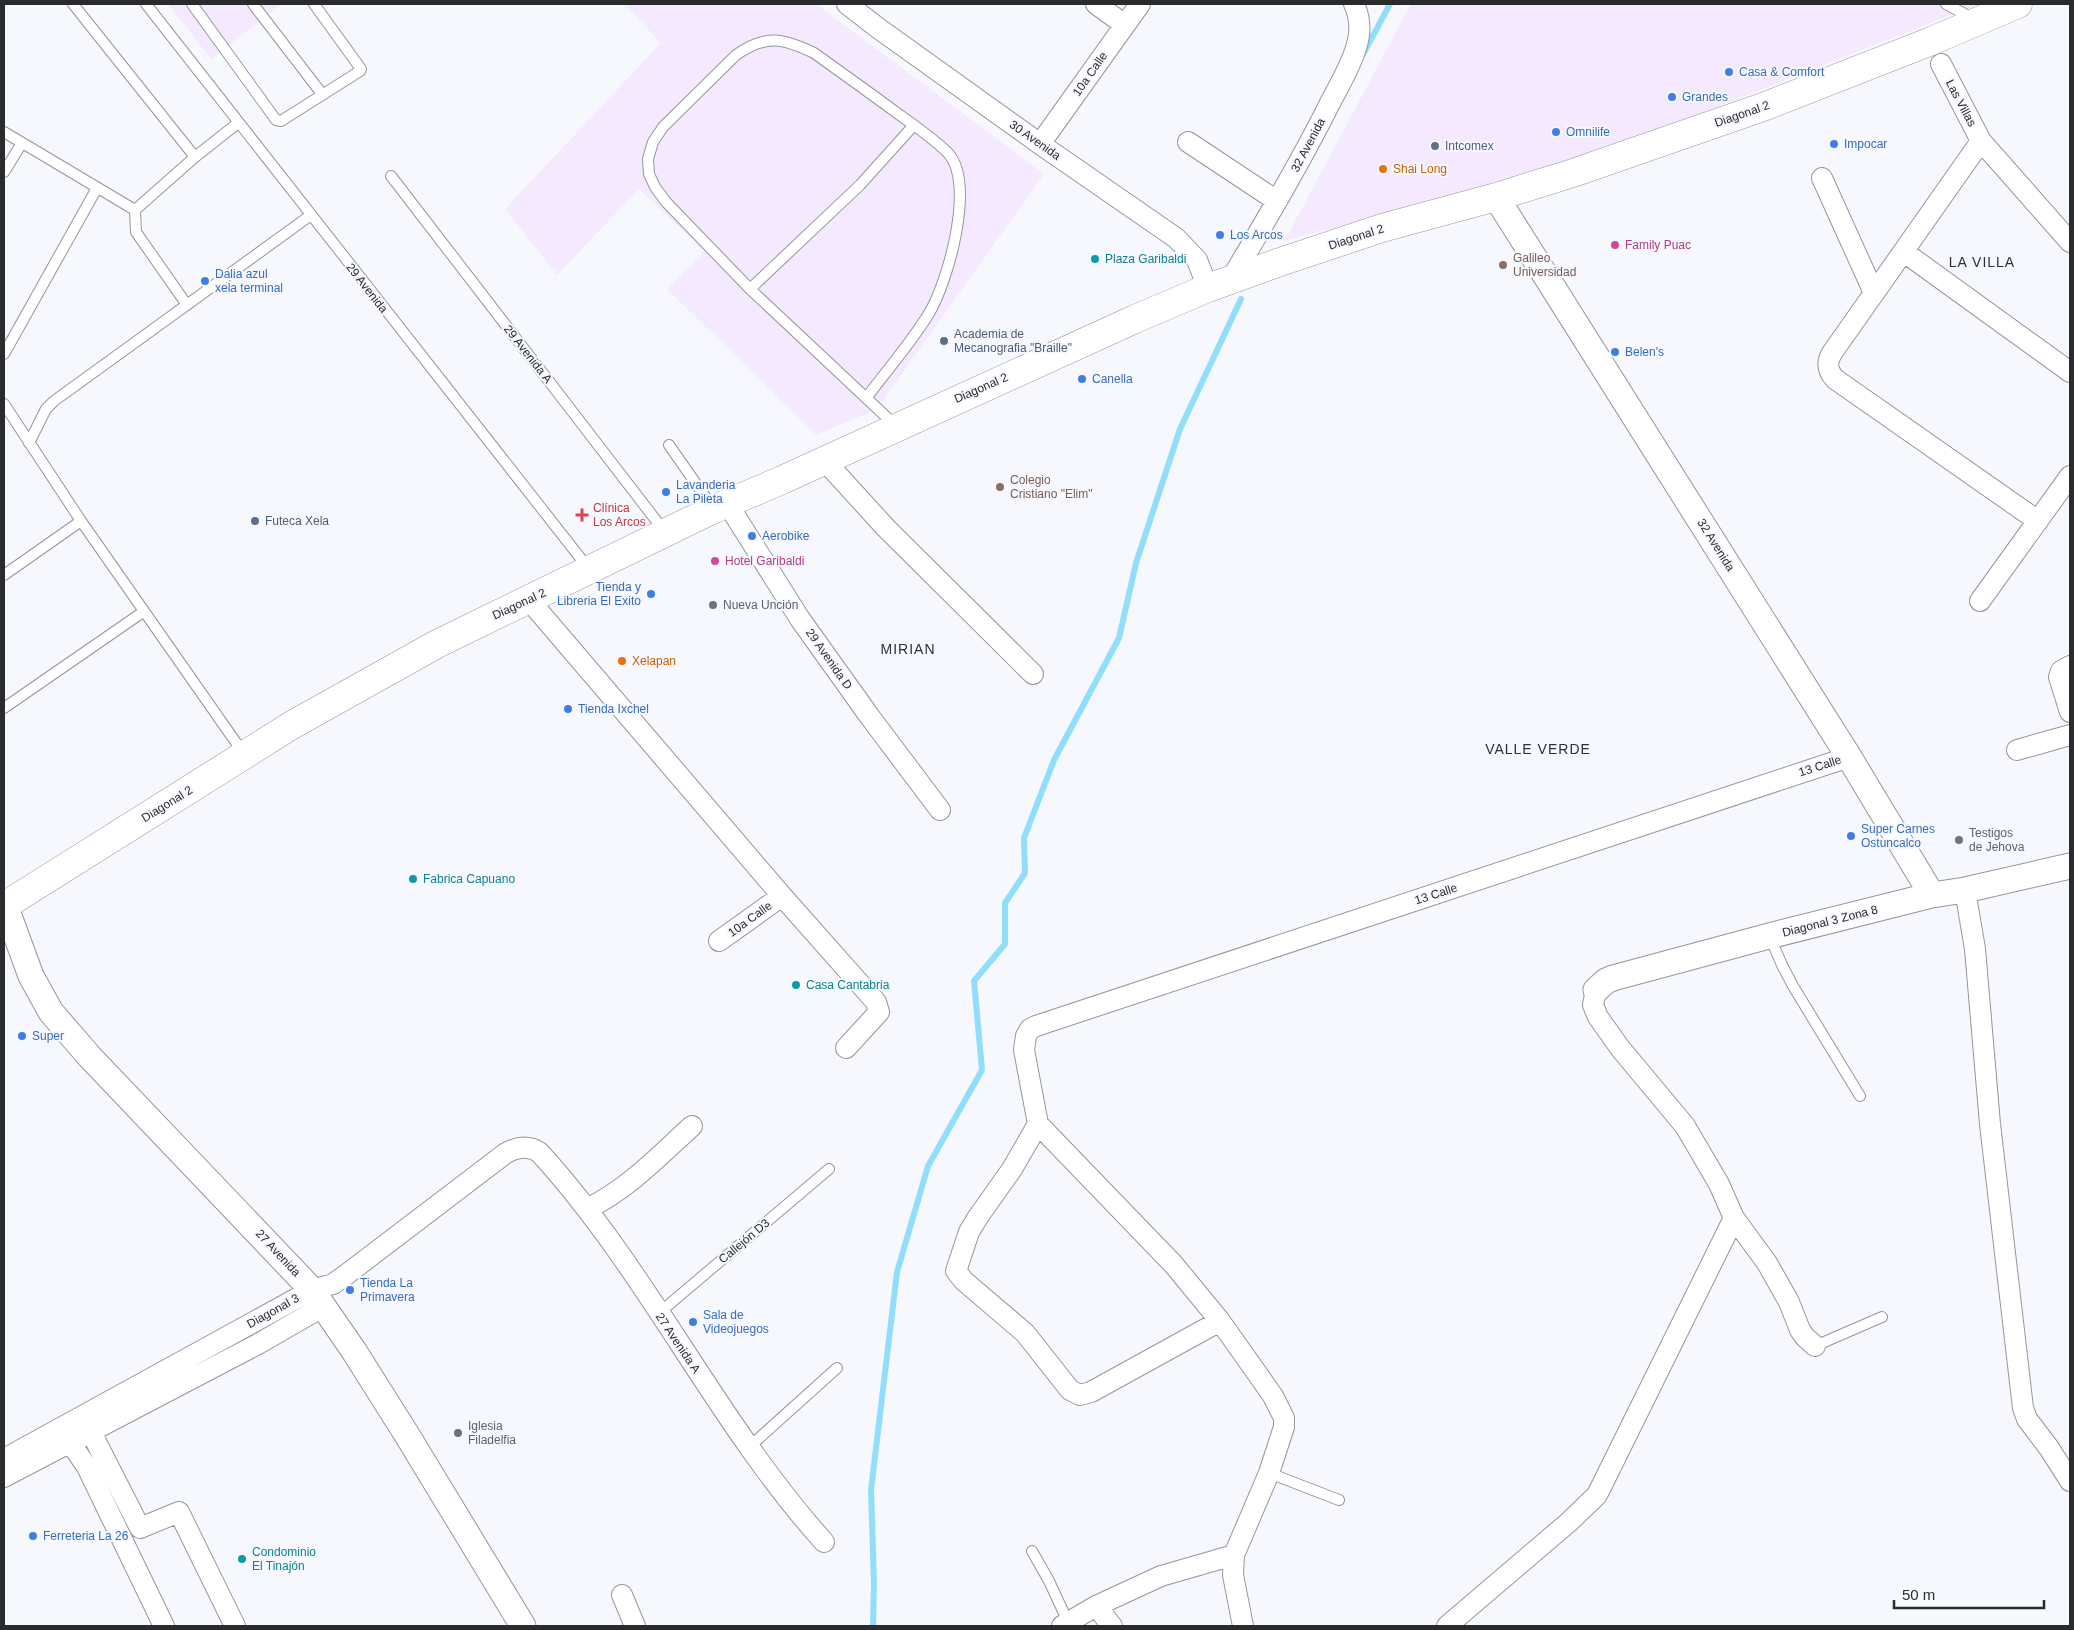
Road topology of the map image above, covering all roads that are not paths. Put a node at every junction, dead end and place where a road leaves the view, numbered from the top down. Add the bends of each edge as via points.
1 (73, 4) edge
2 (146, 4) edge
3 (192, 4) edge
4 (252, 4) edge
5 (314, 4) edge
6 (847, 4) edge
7 (1096, 4) edge
8 (1140, 4) edge
9 (1354, 4) edge
10 (1946, 4) edge
11 (2009, 5) edge
12 (1979, 22) junction
13 (1125, 25) junction
14 (1941, 64) dead end
15 (322, 94) junction
16 (238, 123) junction
17 (914, 125) junction
18 (4, 132) edge
19 (1981, 141) junction
20 (1188, 142) dead end
21 (22, 143) junction
22 (1040, 144) junction
23 (194, 157) junction
24 (4, 172) edge
25 (391, 176) dead end
26 (1822, 178) dead end
27 (97, 188) junction
28 (1496, 197) junction
29 (1277, 201) junction
30 (135, 210) junction
31 (311, 215) junction
32 (2070, 242) edge
33 (1904, 252) junction
34 (1220, 283) junction
35 (750, 289) junction
36 (1874, 294) junction
37 (187, 305) junction
38 (4, 354) edge
39 (2070, 372) edge
40 (867, 397) junction
41 (4, 404) edge
42 (896, 427) junction
43 (29, 443) junction
44 (668, 445) dead end
45 (824, 460) junction
46 (2070, 476) edge
47 (720, 506) junction
48 (81, 521) junction
49 (2038, 521) junction
50 (665, 532) junction
51 (589, 570) junction
52 (4, 575) edge
53 (529, 600) junction
54 (1980, 601) dead end
55 (143, 612) junction
56 (2066, 668) edge
57 (1033, 674) dead end
58 (4, 708) edge
59 (2070, 712) edge
60 (2070, 735) edge
61 (2017, 750) dead end
62 (244, 755) junction
63 (1849, 757) junction
64 (940, 810) dead end
65 (2070, 866) edge
66 (1965, 890) junction
67 (782, 896) junction
68 (1932, 896) junction
69 (5, 906) edge
70 (1770, 936) junction
71 (719, 942) dead end
72 (1596, 990) joint
73 (846, 1048) dead end
74 (1860, 1096) dead end
75 (1038, 1124) junction
76 (692, 1126) dead end
77 (528, 1148) joint
78 (829, 1169) dead end
79 (587, 1209) junction
80 (1734, 1218) junction
81 (318, 1298) junction
82 (658, 1313) junction
83 (1882, 1317) dead end
84 (1220, 1321) junction
85 (1815, 1346) joint
86 (837, 1368) dead end
87 (91, 1432) junction
88 (70, 1442) junction
89 (748, 1448) junction
90 (4, 1459) edge
91 (1269, 1473) junction
92 (4, 1477) edge
93 (2070, 1481) edge
94 (1339, 1500) dead end
95 (824, 1542) dead end
96 (1032, 1552) dead end
97 (1234, 1554) junction
98 (622, 1595) dead end
99 (1096, 1606) junction
100 (1065, 1624) edge
101 (164, 1626) edge
102 (235, 1626) edge
103 (523, 1626) edge
104 (635, 1626) edge
105 (1112, 1626) edge
106 (1243, 1626) edge
107 (1447, 1626) edge

1 - 23 lane
2 - 16 lane, 29 Avenida
3 - 15 lane via 276,120 281,121
4 - 15 lane
5 - 15 lane via 361,67 360,71
6 - 22 street, 30 Avenida
7 - 13 street
8 - 13 street, 10a Calle
9 - 29 street, 32 Avenida via 1360,30 1356,47
10 - 12 lane
11 - 12 main road, Diagonal 2
12 - 28 main road, Diagonal 2 via 1763,107
13 - 22 street, 10a Calle
14 - 19 street, Las Villas
16 - 23 lane
16 - 31 lane, 29 Avenida
17 - 35 lane via 860,185
17 - 35 lane via 814,53 780,40 749,46 736,55 670,120 653,142 648,174 666,202
17 - 40 lane via 948,153 956,165 960,199 954,240 947,269 928,314
18 - 21 lane
19 - 32 street, Las Villas
19 - 33 street
20 - 29 street
21 - 24 lane
21 - 27 lane
22 - 34 street, 30 Avenida via 1176,238
23 - 30 lane
25 - 50 lane, 29 Avenida A
26 - 36 street
27 - 30 lane
27 - 38 lane
28 - 34 main road, Diagonal 2 via 1382,228
28 - 63 street, 32 Avenida
29 - 34 street, 32 Avenida
30 - 37 lane via 136,232
31 - 37 lane
31 - 51 lane, 29 Avenida
33 - 36 street
33 - 39 street
34 - 42 main road, Diagonal 2
35 - 40 lane
36 - 49 street via 1829,359 1832,375
37 - 43 lane via 54,401 46,409
40 - 42 lane
41 - 43 lane
42 - 45 main road, Diagonal 2
43 - 48 lane
44 - 47 lane
45 - 47 main road, Diagonal 2
45 - 57 street via 886,528
46 - 49 street
47 - 50 main road, Diagonal 2
47 - 64 street, 29 Avenida D
48 - 52 lane
48 - 55 lane
49 - 54 street
50 - 51 main road, Diagonal 2
51 - 53 main road, Diagonal 2
53 - 62 main road, Diagonal 2 via 366,682
53 - 67 street
55 - 58 lane
55 - 62 lane
56 - 59 street via 2058,677
60 - 61 street
62 - 69 main road, Diagonal 2
63 - 68 street, 32 Avenida
63 - 75 street, 13 Calle via 1036,1026 1026,1036 1024,1050
65 - 66 street, Diagonal 3 Zona 8
66 - 68 street, Diagonal 3 Zona 8
66 - 93 street via 1975,949 1990,1124 2023,1408 2027,1419
67 - 71 street, 10a Calle
67 - 73 street via 879,1009
68 - 70 street, Diagonal 3 Zona 8
69 - 81 street, 27 Avenida via 31,976 51,1012
70 - 72 street, Diagonal 3 Zona 8 via 1613,978
70 - 74 lane via 1786,972
72 - 80 street via 1593,1005 1598,1017 1685,1126 1719,1184
75 - 84 street via 1174,1265
75 - 84 street via 969,1232 956,1271 964,1281 1025,1333 1070,1390 1080,1395
76 - 79 street via 616,1193
77 - 79 street, 27 Avenida A via 539,1152
77 - 81 street, Diagonal 3 via 506,1153
78 - 82 lane, Callejón D3
79 - 82 street, 27 Avenida A
80 - 85 street via 1767,1262 1805,1337
80 - 107 street via 1597,1494 1570,1522
81 - 87 street, Diagonal 3 via 258,1344
81 - 90 street, Diagonal 3
81 - 103 street, 27 Avenida via 407,1435
82 - 89 street, 27 Avenida A
83 - 85 lane
84 - 91 street via 1273,1396 1284,1418
86 - 89 lane
87 - 88 street, Diagonal 3
87 - 102 street via 140,1528 178,1512
88 - 92 street, Diagonal 3
88 - 101 street via 87,1467
89 - 95 street, 27 Avenida A
91 - 94 lane
91 - 97 street
96 - 100 lane via 1049,1581
97 - 99 street via 1161,1576
97 - 106 street via 1233,1575
98 - 104 street
99 - 100 street
99 - 105 street

